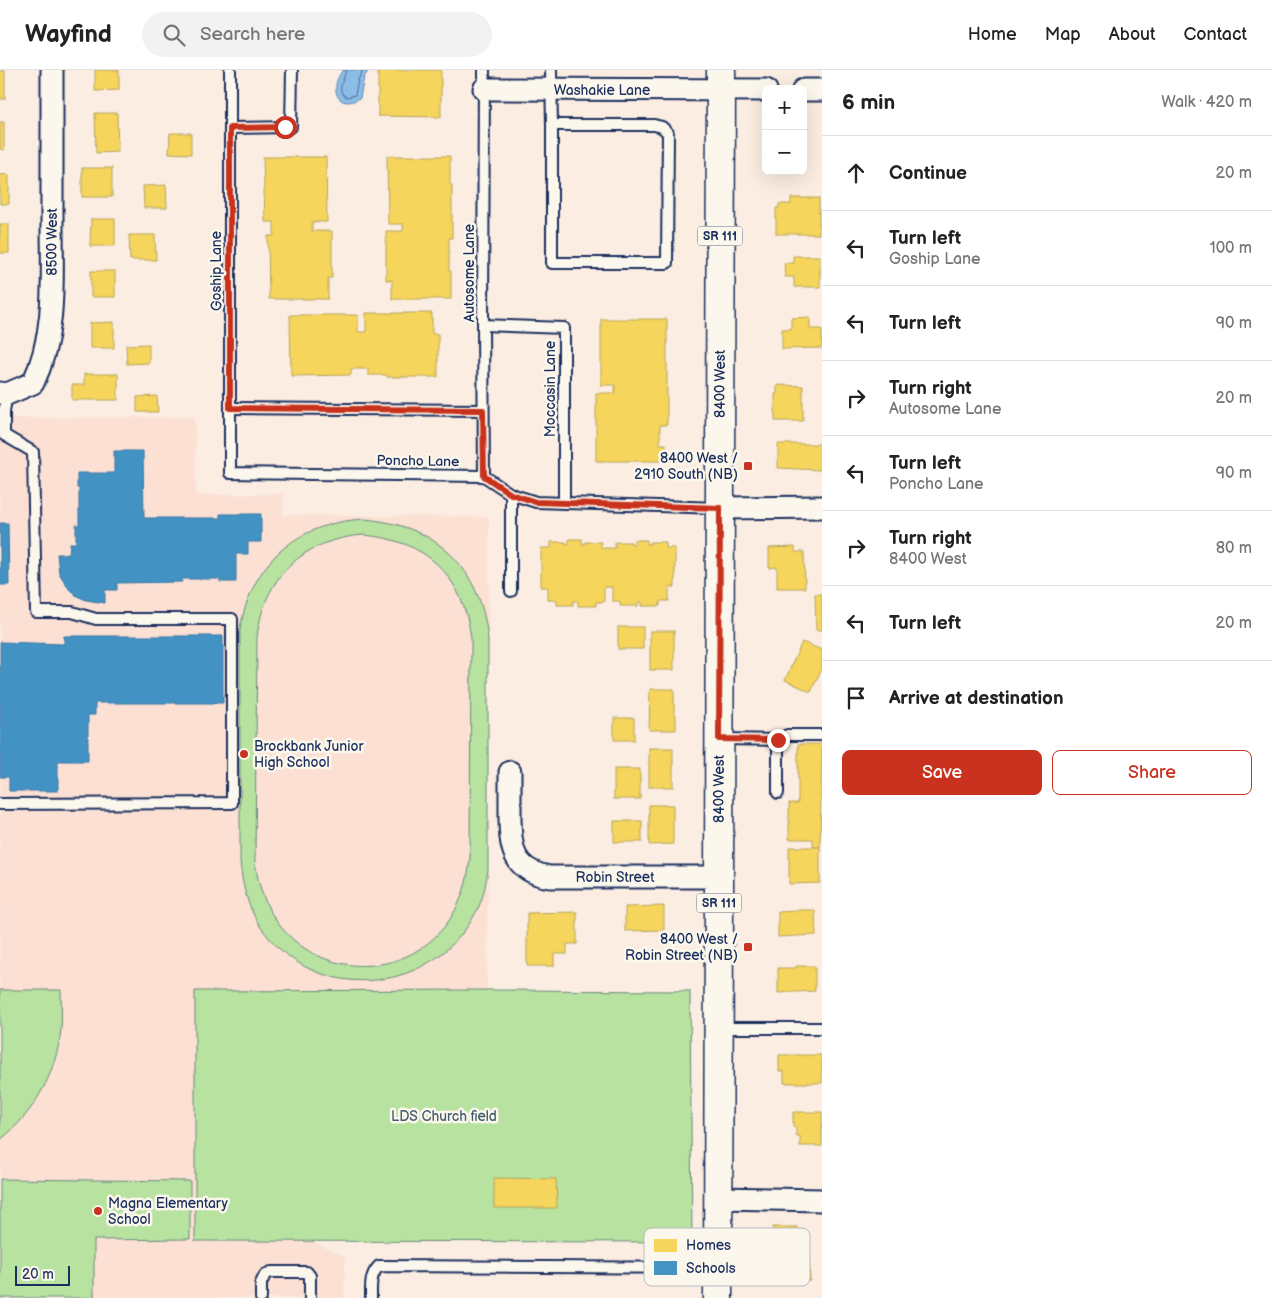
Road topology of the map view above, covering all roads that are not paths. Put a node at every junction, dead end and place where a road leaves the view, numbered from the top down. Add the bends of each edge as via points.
1 (52, 70) edge
2 (230, 70) edge
3 (292, 70) edge
4 (484, 79) edge
5 (552, 80) edge
6 (721, 80) edge
7 (762, 89) edge
8 (807, 90) edge
9 (822, 90) edge
10 (552, 125) junction
11 (230, 128) junction
12 (483, 325) junction
13 (4, 394) edge
14 (230, 408) junction
15 (483, 410) junction
16 (230, 473) joint
17 (484, 476) junction
18 (511, 494) junction
19 (564, 502) junction
20 (822, 507) edge
21 (720, 508) junction
22 (511, 591) dead end
23 (822, 735) edge
24 (719, 739) junction
25 (778, 740) junction
26 (510, 772) dead end
27 (778, 793) dead end
28 (0, 804) edge
29 (719, 877) junction
30 (718, 1028) junction
31 (822, 1028) edge
32 (718, 1198) junction
33 (822, 1200) edge
34 (718, 1228) edge
35 (644, 1268) edge
36 (261, 1298) edge
37 (310, 1298) edge
38 (372, 1298) edge

1 - 13 street, 8500 West via 52,292 47,346 33,382
2 - 11 lane, Goship Lane
3 - 11 lane via 291,127
4 - 5 street, Washakie Lane
4 - 12 lane, Autosome Lane
5 - 6 street, Washakie Lane
5 - 10 lane
6 - 7 street, Washakie Lane
6 - 21 main road, 8400 West / SR 111
8 - 9 street
10 - 10 lane via 552,263 667,263 668,133 654,125
11 - 14 lane, Goship Lane
12 - 15 lane, Autosome Lane
12 - 19 lane, Moccasin Lane via 564,328
13 - 28 lane via 4,435 33,452 36,612 72,612 96,619 232,619 232,803
14 - 15 lane
14 - 16 lane, Goship Lane
15 - 17 lane, Autosome Lane
16 - 17 lane, Poncho Lane
17 - 18 lane
18 - 19 lane via 536,502
18 - 22 lane
19 - 21 lane
20 - 21 street
21 - 24 main road, 8400 West / SR 111
23 - 25 lane via 787,735
24 - 25 lane
24 - 29 main road, 8400 West / SR 111
25 - 27 lane
26 - 29 street, Robin Street via 511,838 517,860 531,872 550,877
29 - 30 main road, 8400 West / SR 111
30 - 31 lane
30 - 32 main road, 8400 West / SR 111
32 - 33 street
32 - 34 main road, 8400 West / SR 111
35 - 38 lane via 379,1266 371,1279
36 - 37 lane via 265,1275 271,1272 307,1272 310,1276

